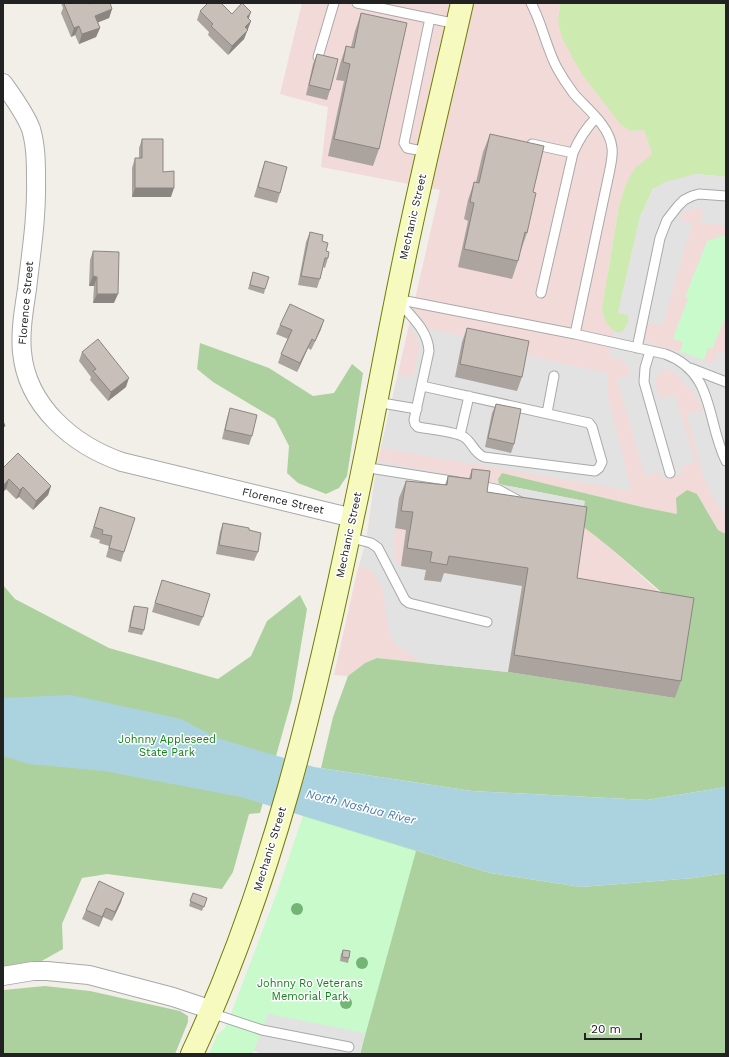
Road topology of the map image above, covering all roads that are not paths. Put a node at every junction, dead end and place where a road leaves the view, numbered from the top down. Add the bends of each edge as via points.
1 (334, 3) edge
2 (356, 3) edge
3 (462, 3) edge
4 (530, 3) edge
5 (430, 18) junction
6 (457, 24) junction
7 (318, 57) edge
8 (3, 83) edge
9 (596, 118) junction
10 (531, 144) edge
11 (428, 152) junction
12 (573, 153) junction
13 (726, 196) edge
14 (541, 293) dead end
15 (396, 299) junction
16 (575, 334) junction
17 (637, 348) junction
18 (650, 351) junction
19 (688, 367) junction
20 (554, 376) dead end
21 (726, 382) edge
22 (422, 386) junction
23 (469, 396) junction
24 (376, 402) junction
25 (417, 409) junction
26 (547, 413) junction
27 (460, 435) junction
28 (726, 461) edge
29 (363, 467) junction
30 (670, 473) dead end
31 (527, 503) edge
32 (351, 528) junction
33 (488, 622) dead end
34 (3, 976) edge
35 (212, 1012) junction
36 (349, 1047) dead end
37 (192, 1054) edge

1 - 7 lane
2 - 5 lane
3 - 6 main road, Mechanic Street
4 - 9 lane via 557,68 568,86
5 - 6 lane
5 - 11 lane via 404,143 406,148
6 - 11 main road, Mechanic Street
8 - 32 street, Florence Street via 26,117 34,144 36,208 24,307 22,351 29,380 44,408 79,441 100,454
9 - 12 lane via 579,139
9 - 16 lane via 611,142 612,155
10 - 12 lane
11 - 15 main road, Mechanic Street
12 - 14 lane
13 - 17 lane via 692,196 684,200 667,220 660,238
15 - 16 lane
15 - 22 lane via 429,342
15 - 24 main road, Mechanic Street
16 - 17 lane
17 - 18 lane
18 - 19 lane via 669,356
18 - 30 lane via 644,382
19 - 21 lane
19 - 28 lane via 704,390 716,436
20 - 26 lane
22 - 23 lane
22 - 25 lane
23 - 26 lane
23 - 27 lane
24 - 25 lane
24 - 29 main road, Mechanic Street
25 - 27 lane via 414,420 418,427
26 - 27 lane via 589,423 602,462 599,468 595,471 484,456 478,454
29 - 31 lane via 492,488
29 - 32 main road, Mechanic Street
32 - 33 lane via 378,548 405,600 409,603
32 - 35 main road, Mechanic Street via 292,780 240,941
34 - 35 street via 33,971 89,975 178,998
35 - 36 lane via 262,1030
35 - 37 main road, Mechanic Street

